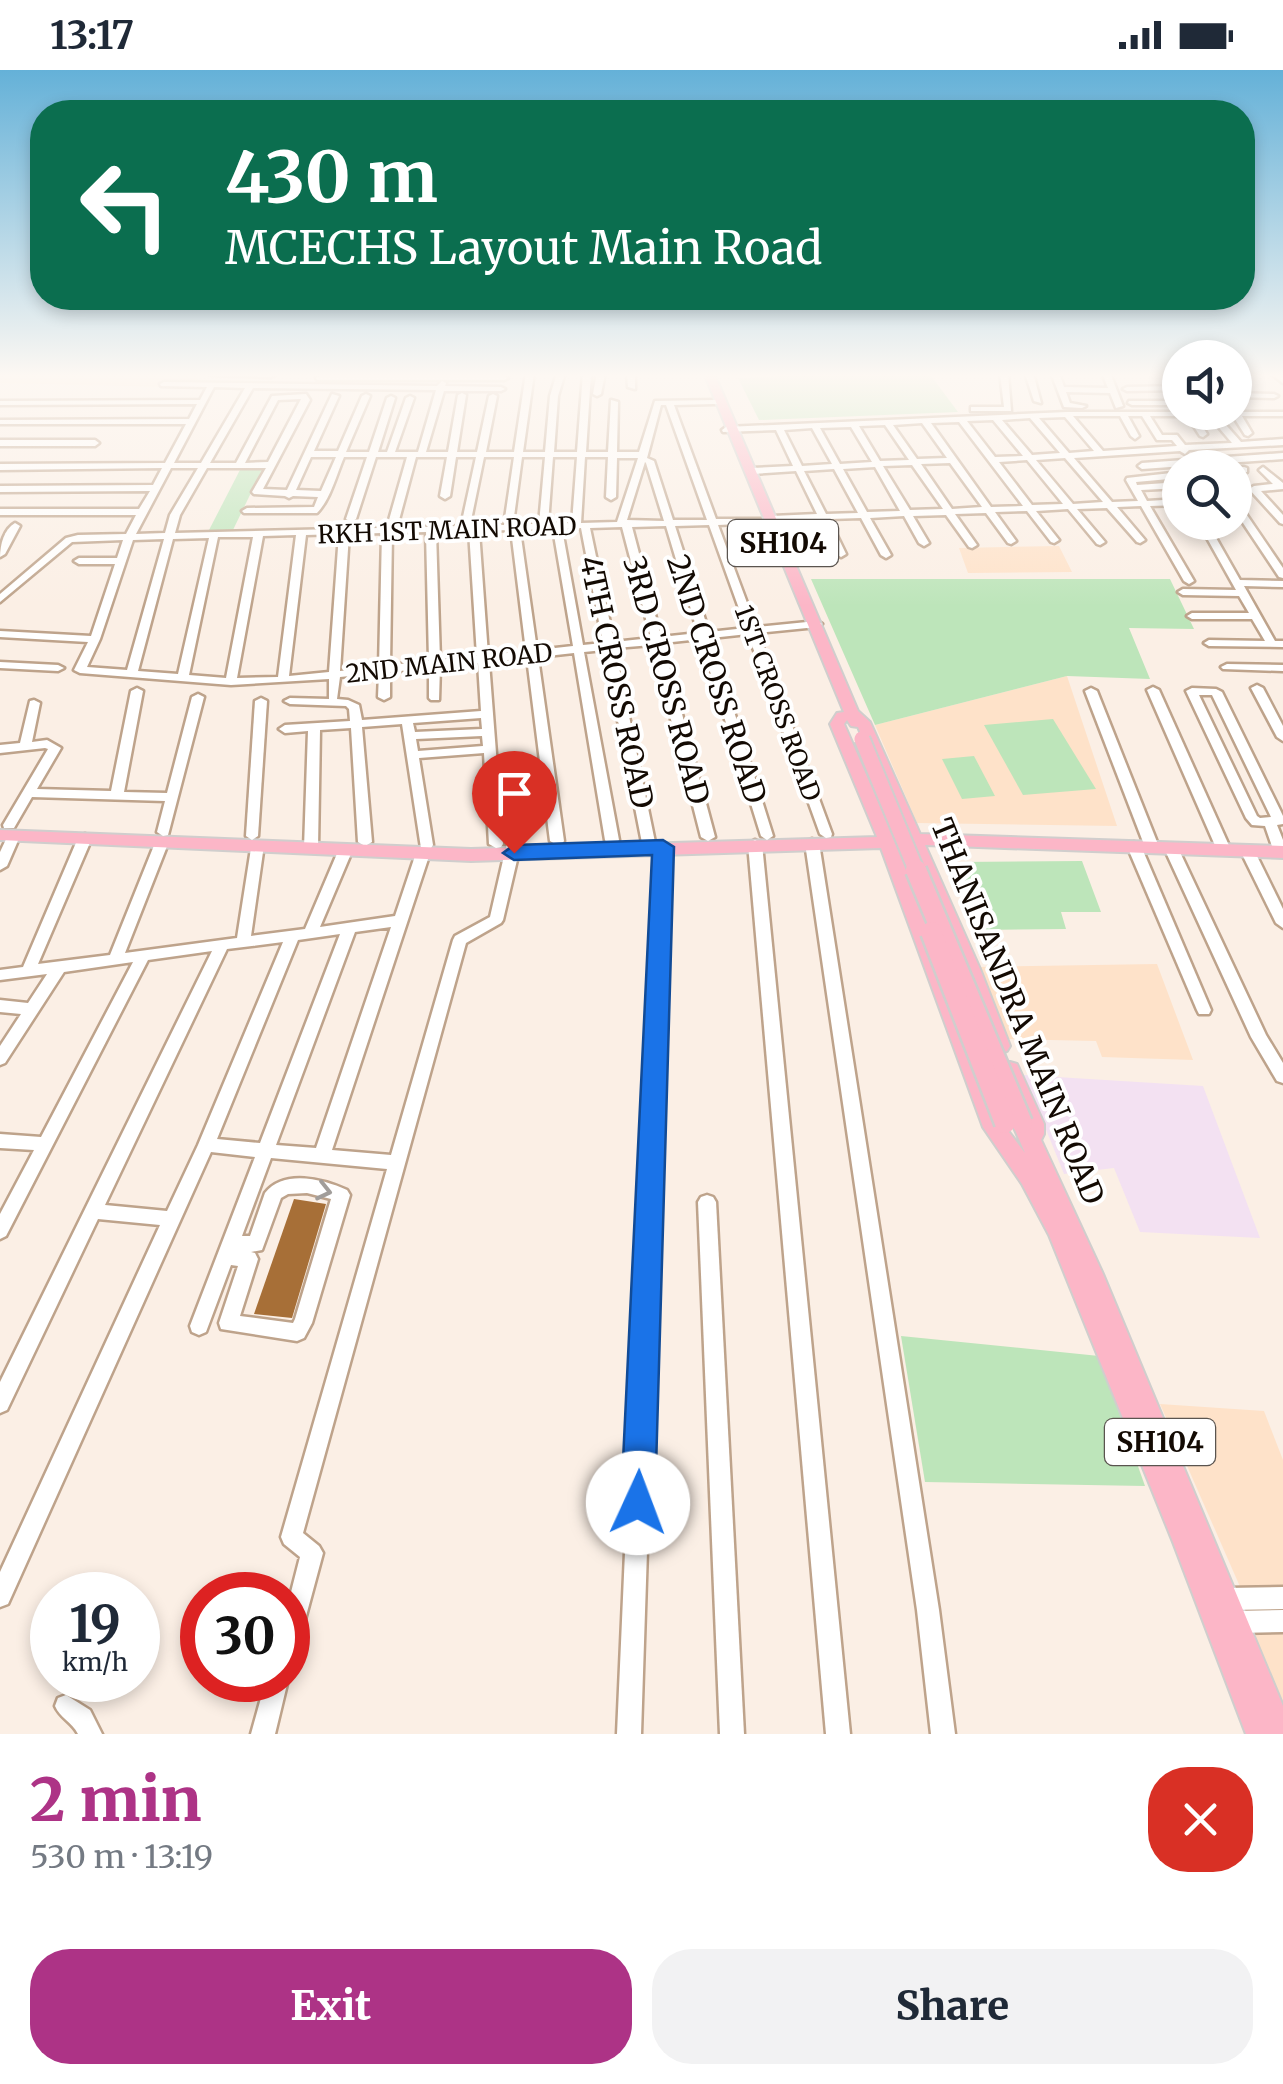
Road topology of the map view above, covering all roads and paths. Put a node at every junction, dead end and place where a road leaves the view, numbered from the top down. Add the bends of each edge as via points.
1 (174, 451) edge
2 (214, 451) edge
3 (247, 451) edge
4 (277, 451) edge
5 (310, 451) edge
6 (343, 451) edge
7 (374, 451) edge
8 (391, 451) edge
9 (418, 451) edge
10 (451, 451) edge
11 (481, 451) edge
12 (519, 451) edge
13 (550, 451) edge
14 (582, 451) edge
15 (612, 451) edge
16 (645, 451) edge
17 (686, 451) edge
18 (738, 451) edge
19 (741, 451) edge
20 (791, 451) edge
21 (830, 451) edge
22 (869, 451) edge
23 (905, 451) edge
24 (946, 451) edge
25 (986, 451) edge
26 (1023, 451) edge
27 (1063, 451) edge
28 (1098, 451) edge
29 (1145, 451) edge
30 (1130, 452) joint
31 (308, 454) junction
32 (342, 454) junction
33 (373, 454) junction
34 (390, 454) junction
35 (417, 454) junction
36 (1101, 454) junction
37 (1283, 454) edge
38 (450, 455) junction
39 (480, 455) junction
40 (518, 455) junction
41 (550, 455) junction
42 (582, 456) junction
43 (612, 456) junction
44 (1068, 456) junction
45 (643, 457) junction
46 (1028, 457) junction
47 (1252, 457) edge
48 (952, 460) junction
49 (993, 460) junction
50 (912, 462) junction
51 (270, 464) junction
52 (876, 464) junction
53 (239, 465) junction
54 (1162, 465) edge
55 (166, 466) junction
56 (204, 466) junction
57 (839, 466) junction
58 (1142, 466) dead end
59 (0, 467) edge
60 (800, 468) junction
61 (1264, 470) dead end
62 (752, 471) junction
63 (1162, 479) edge
64 (1282, 486) edge
65 (154, 488) junction
66 (0, 489) edge
67 (17, 489) junction
68 (290, 494) junction
69 (325, 494) junction
70 (1260, 494) junction
71 (1252, 495) edge
72 (445, 496) dead end
73 (611, 497) dead end
74 (1162, 501) edge
75 (1110, 502) junction
76 (1145, 502) junction
77 (1068, 504) junction
78 (1028, 506) junction
79 (987, 508) junction
80 (0, 510) edge
81 (316, 510) junction
82 (947, 510) junction
83 (248, 511) dead end
84 (142, 512) junction
85 (905, 512) junction
86 (865, 514) junction
87 (824, 516) junction
88 (1281, 516) edge
89 (351, 520) dead end
90 (710, 520) junction
91 (768, 520) junction
92 (667, 522) junction
93 (312, 523) dead end
94 (623, 524) junction
95 (1252, 525) edge
96 (16, 526) dead end
97 (391, 526) junction
98 (558, 526) junction
99 (580, 526) junction
100 (543, 527) junction
101 (512, 528) junction
102 (430, 530) junction
103 (470, 530) junction
104 (344, 532) junction
105 (301, 534) junction
106 (170, 536) junction
107 (214, 536) junction
108 (258, 536) junction
109 (130, 537) junction
110 (1054, 540) dead end
111 (1140, 540) dead end
112 (1213, 540) edge
113 (1011, 541) dead end
114 (1100, 542) dead end
115 (924, 543) dead end
116 (972, 545) dead end
117 (0, 554) edge
118 (841, 554) dead end
119 (886, 555) dead end
120 (79, 561) dead end
121 (122, 561) junction
122 (1283, 575) edge
123 (1283, 584) edge
124 (1241, 588) junction
125 (0, 598) edge
126 (1192, 616) dead end
127 (1256, 616) junction
128 (812, 624) junction
129 (1263, 629) junction
130 (1283, 629) edge
131 (750, 630) junction
132 (0, 634) edge
133 (703, 634) junction
134 (95, 639) junction
135 (655, 640) junction
136 (1209, 643) dead end
137 (1277, 644) edge
138 (608, 646) junction
139 (579, 648) junction
140 (530, 654) junction
141 (483, 659) junction
142 (434, 664) junction
143 (0, 665) edge
144 (1228, 667) dead end
145 (58, 668) dead end
146 (1283, 668) edge
147 (384, 670) junction
148 (132, 674) junction
149 (335, 675) junction
150 (183, 677) junction
151 (232, 679) junction
152 (283, 680) junction
153 (1257, 688) dead end
154 (1153, 690) dead end
155 (137, 691) dead end
156 (1091, 691) dead end
157 (198, 697) dead end
158 (332, 697) dead end
159 (384, 697) dead end
160 (436, 698) dead end
161 (261, 701) dead end
162 (290, 701) dead end
163 (34, 703) dead end
164 (486, 714) junction
165 (407, 719) junction
166 (849, 719) junction
167 (356, 722) junction
168 (314, 726) junction
169 (284, 729) dead end
170 (488, 732) junction
171 (410, 736) junction
172 (1283, 737) edge
173 (25, 746) junction
174 (489, 749) junction
175 (1, 751) edge
176 (414, 755) junction
177 (30, 793) junction
178 (117, 795) junction
179 (174, 797) junction
180 (1270, 823) junction
181 (6, 830) edge
182 (163, 836) junction
183 (708, 837) junction
184 (917, 837) junction
185 (85, 838) junction
186 (819, 838) junction
187 (612, 840) junction
188 (761, 840) junction
189 (254, 841) junction
190 (557, 841) junction
191 (365, 842) junction
192 (885, 842) junction
193 (312, 843) junction
194 (654, 845) junction
195 (508, 846) junction
196 (1143, 847) junction
197 (1171, 848) junction
198 (425, 849) junction
199 (346, 850) junction
200 (1224, 850) junction
201 (1247, 850) junction
202 (1282, 852) edge
203 (0, 866) edge
204 (398, 921) junction
205 (1283, 923) edge
206 (349, 928) junction
207 (302, 934) junction
208 (243, 942) junction
209 (222, 945) junction
210 (143, 956) junction
211 (114, 960) junction
212 (59, 967) junction
213 (28, 972) junction
214 (0, 976) edge
215 (0, 1006) edge
216 (32, 1009) junction
217 (1204, 1010) dead end
218 (2, 1052) edge
219 (1003, 1054) junction
220 (966, 1058) junction
221 (1283, 1077) edge
222 (0, 1141) edge
223 (45, 1144) junction
224 (206, 1144) junction
225 (267, 1151) junction
226 (1026, 1155) junction
227 (322, 1156) junction
228 (396, 1163) junction
229 (707, 1202) dead end
230 (94, 1210) junction
231 (172, 1219) junction
232 (0, 1232) edge
233 (229, 1249) junction
234 (199, 1326) dead end
235 (0, 1403) edge
236 (307, 1572) edge
237 (0, 1596) edge
238 (1283, 1598) edge
239 (1232, 1610) junction
240 (1283, 1621) edge
241 (271, 1702) edge
242 (66, 1706) dead end
243 (90, 1734) edge
244 (262, 1734) edge
245 (630, 1734) edge
246 (732, 1734) edge
247 (838, 1734) edge
248 (943, 1734) edge
249 (1261, 1734) edge
250 (1280, 1734) edge

1 - 55 street
2 - 56 street
3 - 53 street
4 - 51 street
5 - 31 street
6 - 32 street
7 - 33 street
8 - 34 street
9 - 35 street
10 - 38 street
11 - 39 street
12 - 40 street
13 - 41 street
14 - 42 street, 4TH CROSS ROAD
15 - 43 street
16 - 45 street
17 - 90 street, 1ST CROSS ROAD
18 - 91 main road, THANISANDRA MAIN ROAD / SH104
19 - 62 main road, THANISANDRA MAIN ROAD / SH104
20 - 60 street
21 - 57 street
22 - 52 street
23 - 50 street
24 - 48 street
25 - 49 street
26 - 46 street
27 - 44 street
28 - 36 street
29 - 30 street
30 - 36 street
31 - 32 street
31 - 68 street
32 - 33 street
32 - 69 street
33 - 34 street
33 - 89 street
34 - 35 street
35 - 38 street
35 - 97 street
36 - 44 street
37 - 47 street
38 - 39 street
38 - 72 street
39 - 40 street
39 - 103 street
40 - 41 street
40 - 101 street
41 - 42 street
41 - 100 street
42 - 43 street
42 - 99 street, 4TH CROSS ROAD
43 - 45 street
43 - 73 street
44 - 46 street
44 - 75 street
45 - 92 street, 2ND CROSS ROAD via 650,461
45 - 94 street
46 - 49 street
46 - 77 street
48 - 50 street
48 - 79 street
49 - 78 street
50 - 52 street
50 - 82 street
51 - 53 street
51 - 68 street via 257,492
52 - 57 street
52 - 85 street
53 - 56 street
54 - 58 street
55 - 56 street
55 - 59 street
55 - 65 street
56 - 106 street via 175,514
57 - 60 street
57 - 86 street
60 - 62 street
60 - 87 street
61 - 64 street
62 - 91 main road, THANISANDRA MAIN ROAD / SH104
63 - 76 street via 1131,478
64 - 70 street via 1255,488
65 - 67 street
65 - 84 street
66 - 67 street
67 - 80 street
68 - 69 street
69 - 81 street
70 - 71 street
70 - 88 street
74 - 76 street, RKH 1ST MAIN ROAD
75 - 76 street, RKH 1ST MAIN ROAD
75 - 77 street, RKH 1ST MAIN ROAD
75 - 111 street
76 - 124 street via 1186,586
77 - 78 street, RKH 1ST MAIN ROAD
77 - 114 street
78 - 79 street, RKH 1ST MAIN ROAD
78 - 110 street
79 - 82 street, RKH 1ST MAIN ROAD
79 - 113 street
80 - 84 street
81 - 83 street
81 - 93 street
82 - 85 street, RKH 1ST MAIN ROAD
82 - 116 street
84 - 109 street
85 - 86 street, RKH 1ST MAIN ROAD
85 - 115 street
86 - 87 street, RKH 1ST MAIN ROAD
86 - 119 street
87 - 91 street, RKH 1ST MAIN ROAD
87 - 118 street
90 - 91 street, RKH 1ST MAIN ROAD
90 - 92 street, RKH 1ST MAIN ROAD
90 - 131 street, 1ST CROSS ROAD
91 - 128 main road, THANISANDRA MAIN ROAD / SH104
92 - 94 street, RKH 1ST MAIN ROAD
92 - 133 street, 2ND CROSS ROAD
94 - 99 street, RKH 1ST MAIN ROAD
94 - 135 street, 3RD CROSS ROAD
95 - 122 street
96 - 117 street
97 - 102 street, RKH 1ST MAIN ROAD
97 - 104 street, RKH 1ST MAIN ROAD
97 - 147 street
98 - 99 street, RKH 1ST MAIN ROAD
98 - 100 street, RKH 1ST MAIN ROAD
98 - 139 street
99 - 138 street, 4TH CROSS ROAD
100 - 101 street, RKH 1ST MAIN ROAD
101 - 103 street, RKH 1ST MAIN ROAD
101 - 140 street
102 - 103 street, RKH 1ST MAIN ROAD
102 - 142 street
103 - 141 street
104 - 105 street, RKH 1ST MAIN ROAD
104 - 149 street
105 - 108 street, RKH 1ST MAIN ROAD
105 - 152 street
106 - 107 street, RKH 1ST MAIN ROAD
106 - 109 street, RKH 1ST MAIN ROAD
106 - 148 street
107 - 108 street, RKH 1ST MAIN ROAD
107 - 150 street
108 - 151 street
109 - 121 street
109 - 125 street, RKH 1ST MAIN ROAD via 73,538
112 - 124 street
120 - 121 street
121 - 134 street
123 - 124 street
124 - 127 street
126 - 127 street
127 - 129 street
128 - 131 street, 2ND MAIN ROAD
128 - 166 main road, THANISANDRA MAIN ROAD / SH104
129 - 130 street
129 - 137 street
131 - 133 street, 2ND MAIN ROAD
131 - 186 street, 1ST CROSS ROAD
132 - 134 street
133 - 135 street, 2ND MAIN ROAD
133 - 188 street, 2ND CROSS ROAD
134 - 148 street via 80,670
135 - 138 street, 2ND MAIN ROAD
135 - 183 street, 3RD CROSS ROAD
136 - 137 street
138 - 139 street, 2ND MAIN ROAD
138 - 194 street, 4TH CROSS ROAD
139 - 140 street, 2ND MAIN ROAD
139 - 187 street
140 - 141 street, 2ND MAIN ROAD
140 - 190 street
141 - 142 street, 2ND MAIN ROAD
141 - 164 street
142 - 147 street, 2ND MAIN ROAD
142 - 160 street
143 - 145 street
144 - 146 street
147 - 149 street, 2ND MAIN ROAD
147 - 159 street
148 - 150 street
149 - 152 street, 2ND MAIN ROAD
149 - 158 street
150 - 151 street, 2ND MAIN ROAD
151 - 152 street, 2ND MAIN ROAD
153 - 172 street
154 - 200 street
155 - 178 street
156 - 196 street
157 - 179 street
161 - 189 street
162 - 167 street via 353,704
163 - 173 street
164 - 165 street
164 - 170 street
165 - 167 street
165 - 171 street
166 - 184 main road, THANISANDRA MAIN ROAD / SH104 via 863,722
166 - 192 main road, THANISANDRA MAIN ROAD / SH104 via 837,724
166 - 226 main road, SH104, bridge
167 - 168 street
167 - 191 street
168 - 169 street
168 - 193 street
170 - 171 street
170 - 174 street
171 - 176 street
173 - 175 street
173 - 177 street via 55,748
174 - 176 street
174 - 195 street
176 - 198 street
177 - 178 street
177 - 181 street
178 - 179 street
179 - 182 street
180 - 180 street via 1252,818 1192,692 1216,692 1278,818
180 - 202 street
181 - 182 main road
181 - 185 main road
181 - 203 street
182 - 185 main road
182 - 189 main road
182 - 211 street
183 - 188 main road
183 - 194 main road
184 - 192 main road
184 - 196 main road
184 - 219 main road, THANISANDRA MAIN ROAD / SH104
185 - 213 street
186 - 188 main road
186 - 192 main road
186 - 248 street, 1ST CROSS ROAD
187 - 190 main road
187 - 194 main road
188 - 194 main road
188 - 247 street, 2ND CROSS ROAD
189 - 193 main road
189 - 208 street
190 - 195 main road
191 - 193 main road
191 - 198 main road
192 - 220 main road, THANISANDRA MAIN ROAD / SH104
193 - 199 main road
194 - 195 main road
194 - 245 street, 4TH CROSS ROAD
195 - 198 main road
195 - 228 street via 496,920 460,940
196 - 197 main road
196 - 217 street
197 - 200 main road
197 - 221 street
198 - 199 main road
198 - 204 street
199 - 207 street
200 - 201 main road
201 - 202 main road
201 - 205 street
204 - 206 street
204 - 227 street
206 - 207 street
206 - 225 street
207 - 208 street
207 - 224 street
208 - 209 street
209 - 210 street
209 - 230 street
210 - 211 street
210 - 223 street
211 - 212 street
212 - 213 street
212 - 216 street
213 - 214 street
215 - 216 street
216 - 218 street
219 - 220 main road
219 - 226 main road, THANISANDRA MAIN ROAD / SH104 via 1034,1124
220 - 226 main road, THANISANDRA MAIN ROAD / SH104 via 993,1127
222 - 223 street
223 - 232 street
224 - 225 street
224 - 231 street
225 - 227 street
225 - 233 street
226 - 239 main road, THANISANDRA MAIN ROAD / SH104 via 1092,1274
226 - 249 main road, THANISANDRA MAIN ROAD / SH104
227 - 228 street
228 - 236 street via 291,1537 312,1553
229 - 246 street
230 - 231 street
230 - 235 street
231 - 237 street
233 -> 233 street via 256,1244 279,1188 341,1195 297,1332 228,1324 249,1260
233 - 234 street
238 - 239 street
239 - 240 street
239 - 250 main road, THANISANDRA MAIN ROAD / SH104
241 - 244 street
242 - 243 street

